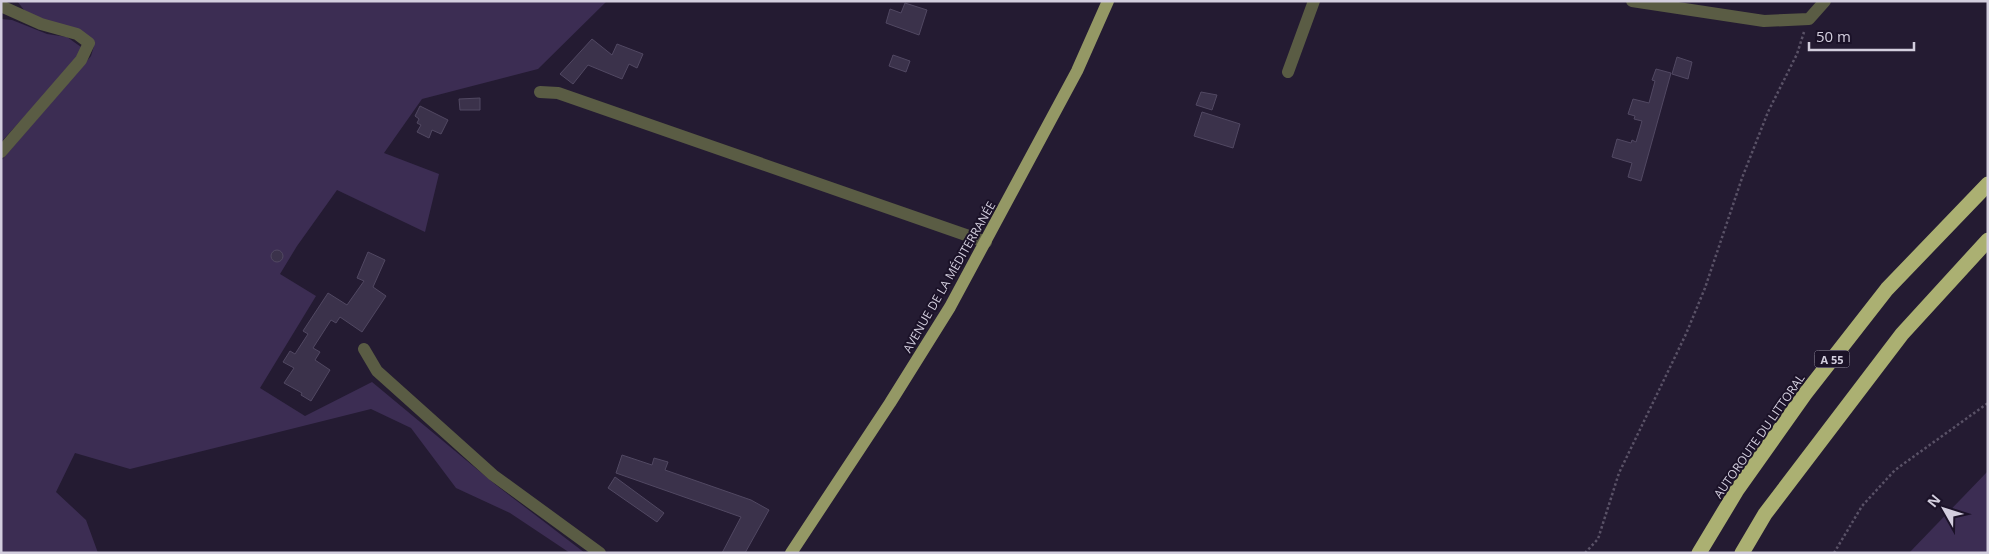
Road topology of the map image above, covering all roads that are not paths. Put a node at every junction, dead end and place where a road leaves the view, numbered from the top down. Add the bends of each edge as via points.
1 (4, 1) edge
2 (1108, 1) edge
3 (1314, 1) edge
4 (1632, 1) edge
5 (1825, 1) edge
6 (1, 6) edge
7 (1288, 72) dead end
8 (540, 92) dead end
9 (1, 152) edge
10 (1988, 184) edge
11 (1988, 240) edge
12 (986, 242) junction
13 (364, 349) dead end
14 (600, 553) edge
15 (791, 553) edge
16 (1699, 553) edge
17 (1742, 553) edge

1 - 6 street
2 - 12 main road, AVENUE DE LA MÉDITERRANÉE via 1077,71
3 - 7 street
4 - 5 street via 1764,21 1809,18
6 - 9 street via 41,24 77,34 89,43 81,60
8 - 12 street via 558,93
10 - 16 highway, AUTOROUTE DU LITTORAL / A 55 via 1888,290 1805,394 1737,490
11 - 17 highway via 1890,349 1765,514
12 - 15 main road, AVENUE DE LA MÉDITERRANÉE via 890,403
13 - 14 street via 377,371 494,475

